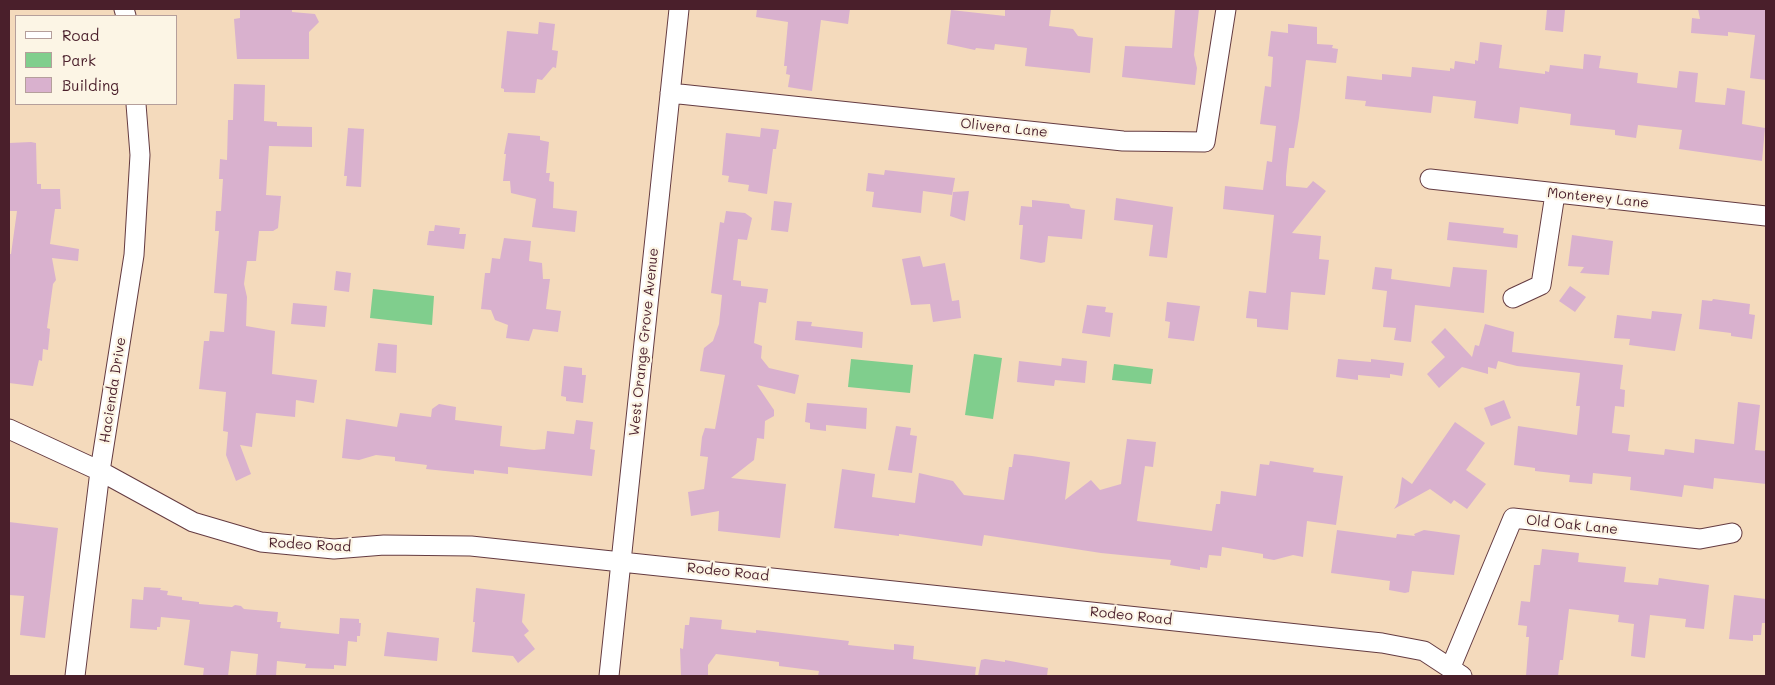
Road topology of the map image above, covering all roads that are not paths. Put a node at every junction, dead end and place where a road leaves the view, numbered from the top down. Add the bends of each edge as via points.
1 (679, 9) edge
2 (1226, 9) edge
3 (670, 93) junction
4 (136, 105) edge
5 (1430, 179) dead end
6 (1555, 194) junction
7 (1766, 216) edge
8 (1513, 298) dead end
9 (9, 429) edge
10 (100, 471) junction
11 (1732, 533) dead end
12 (621, 561) junction
13 (1456, 672) edge
14 (75, 676) edge
15 (609, 676) edge

1 - 3 street, West Orange Grove Avenue
2 - 3 street, Olivera Lane via 1205,142 1123,141
3 - 12 street, West Orange Grove Avenue
4 - 10 street, Hacienda Drive via 140,155 134,255
5 - 6 street, Monterey Lane
6 - 7 street, Monterey Lane
6 - 8 street via 1541,285
9 - 10 street, Rodeo Road
10 - 12 street, Rodeo Road via 193,522 261,542 334,549 384,545 471,546
10 - 14 street, Hacienda Drive
11 - 13 street, Old Oak Lane via 1700,539 1513,518
12 - 13 street, Rodeo Road via 1382,643 1424,651
12 - 15 street, West Orange Grove Avenue

